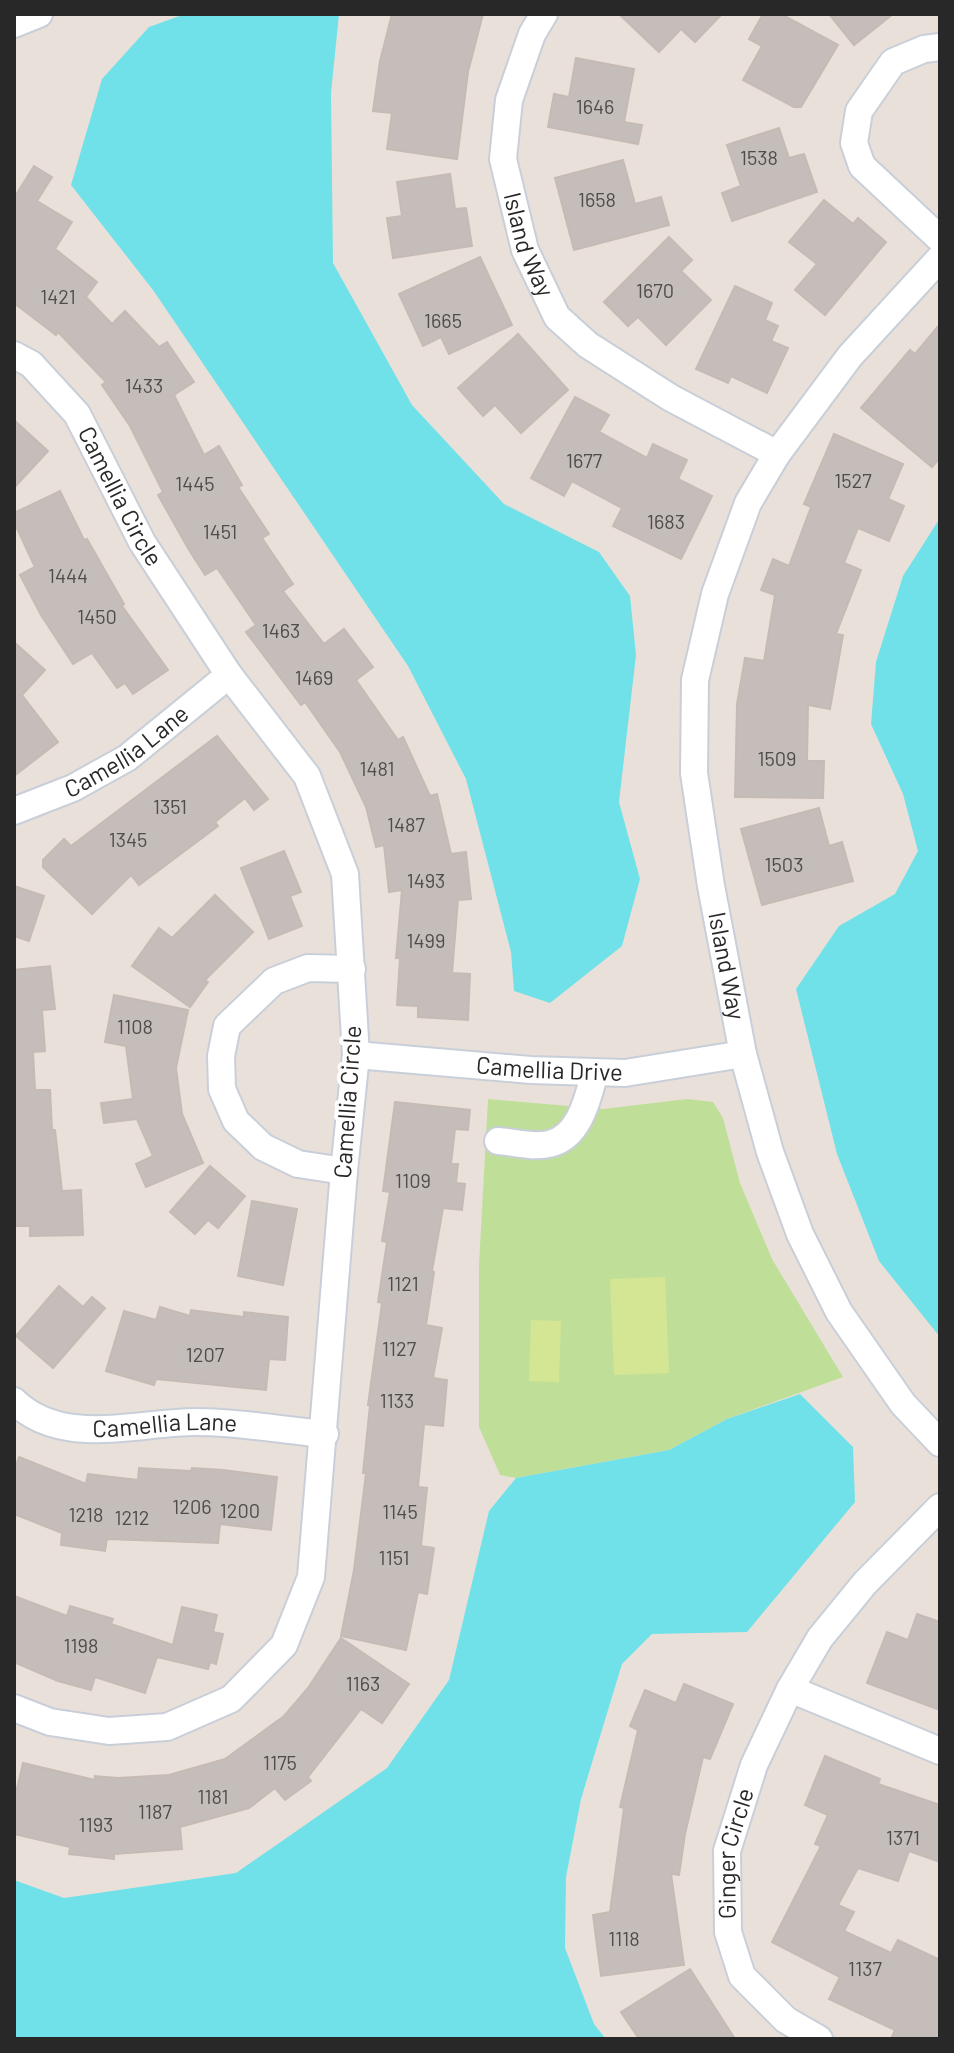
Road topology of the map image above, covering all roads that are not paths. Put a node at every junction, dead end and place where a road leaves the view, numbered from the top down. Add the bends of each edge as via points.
1 (39, 14) edge
2 (544, 14) edge
3 (14, 24) edge
4 (940, 47) edge
5 (940, 239) edge
6 (940, 258) edge
7 (14, 355) edge
8 (777, 454) junction
9 (229, 675) junction
10 (14, 811) edge
11 (352, 969) junction
12 (743, 1054) junction
13 (356, 1055) junction
14 (595, 1072) junction
15 (498, 1141) dead end
16 (344, 1171) junction
17 (14, 1401) edge
18 (325, 1434) junction
19 (940, 1443) edge
20 (940, 1507) edge
21 (790, 1689) junction
22 (14, 1708) edge
23 (940, 1751) edge
24 (819, 2039) edge

1 - 3 street
2 - 8 street, Island Way via 509,100 503,159 525,250 557,317 588,345 671,398
4 - 5 street via 893,62 859,111 854,143 862,166
6 - 8 street, Island Way via 850,356
7 - 9 street, Camellia Circle via 31,364 77,414 142,542
8 - 12 street, Island Way via 748,503 715,594 695,680 694,773
9 - 10 street, Camellia Lane via 127,758 73,788
9 - 11 street, Camellia Circle via 307,776 345,874
11 - 13 street, Camellia Circle
11 - 16 street via 308,968 274,981 227,1026 221,1056 222,1089 236,1121 263,1147 298,1164
12 - 14 street, Camellia Drive via 625,1073
12 - 19 street, Island Way via 800,1234 839,1312 903,1404
13 - 14 street, Camellia Drive
13 - 16 street, Camellia Circle
14 - 15 street via 582,1117 565,1135 549,1144
16 - 18 street, Camellia Circle
17 - 18 street, Camellia Lane via 24,1411 66,1429 197,1422
18 - 22 street, Camellia Circle via 311,1577 284,1645 231,1699 167,1727 109,1731 50,1722
20 - 21 street, Ginger Circle via 865,1583 820,1638
21 - 23 street
21 - 24 street, Ginger Circle via 754,1765 727,1851 728,1932 742,1976 786,2020

